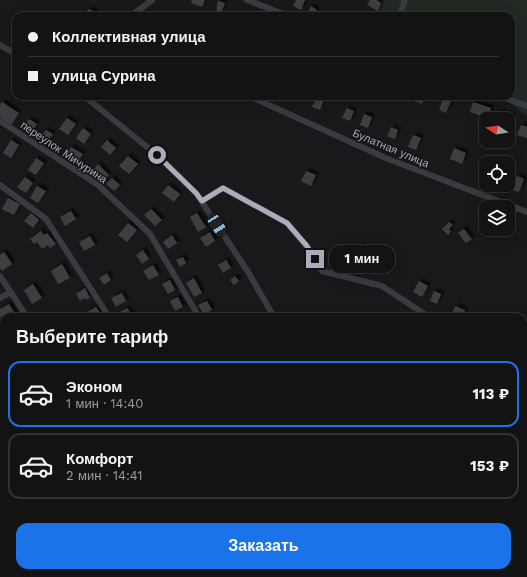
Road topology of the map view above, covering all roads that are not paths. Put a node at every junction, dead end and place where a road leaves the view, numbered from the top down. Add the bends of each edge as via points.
1 (152, 0) edge
2 (247, 0) edge
3 (404, 0) edge
4 (137, 12) edge
5 (275, 12) edge
6 (400, 12) edge
7 (0, 45) edge
8 (12, 52) edge
9 (89, 100) edge
10 (259, 100) edge
11 (510, 100) edge
12 (527, 106) edge
13 (0, 122) edge
14 (0, 185) edge
15 (202, 201) junction
16 (527, 212) edge
17 (0, 276) edge
18 (11, 292) junction
19 (0, 298) edge
20 (24, 313) edge
21 (106, 313) edge
22 (197, 313) edge
23 (272, 313) edge
24 (424, 313) edge

1 - 4 street
2 - 5 street
3 - 6 street
7 - 8 street
9 - 15 street via 157,155
10 - 16 street, Булатная улица via 388,159
11 - 12 street
13 - 22 street, переулок Мичурина via 98,185 150,234
14 - 21 street via 46,219
15 - 23 street
15 - 24 street via 223,188 287,223 307,246 322,271 382,286
17 - 18 street
18 - 19 street
18 - 20 street

